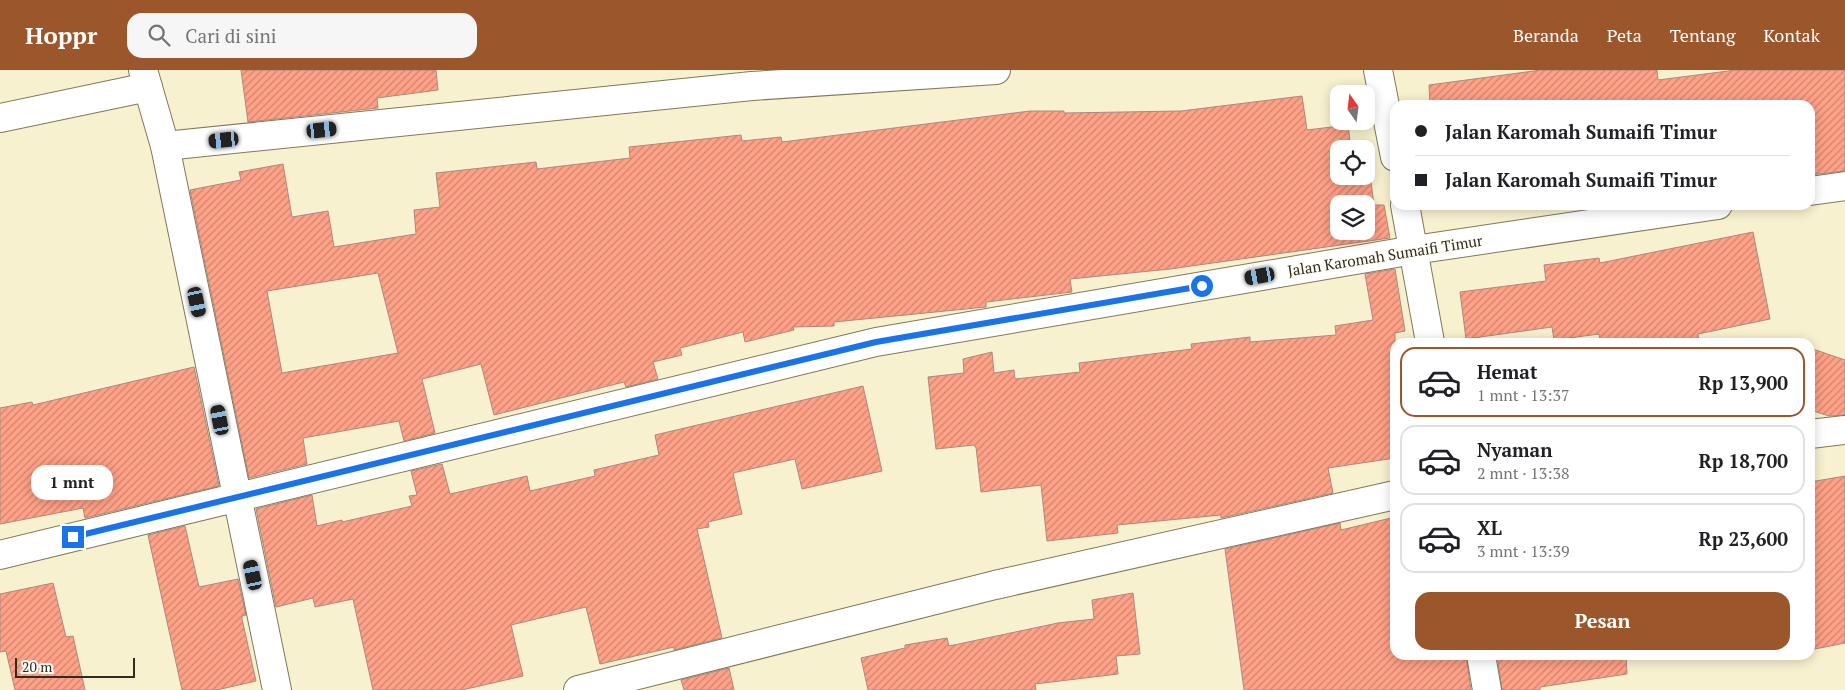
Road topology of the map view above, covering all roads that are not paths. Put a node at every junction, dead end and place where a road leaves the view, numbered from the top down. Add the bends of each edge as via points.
1 (996, 70) edge
2 (1378, 70) edge
3 (146, 79) edge
4 (0, 118) edge
5 (1390, 131) edge
6 (165, 146) junction
7 (1845, 186) edge
8 (1815, 190) edge
9 (1406, 210) edge
10 (1684, 210) edge
11 (1414, 250) junction
12 (1429, 338) edge
13 (1845, 430) edge
14 (1815, 433) edge
15 (1390, 496) edge
16 (236, 498) junction
17 (0, 555) edge
18 (1482, 660) edge
19 (277, 690) edge
20 (578, 690) edge
21 (1487, 690) edge

1 - 6 street via 752,86
2 - 5 street
3 - 4 street
3 - 6 street
6 - 16 street
7 - 8 street
9 - 11 street
10 - 11 street, Jalan Karomah Sumaifi Timur
11 - 12 street
11 - 16 street, Jalan Karomah Sumaifi Timur via 876,342
13 - 14 street
15 - 20 street via 995,585
16 - 17 street, Jalan Karomah Sumaifi Timur
16 - 19 street
18 - 21 street

